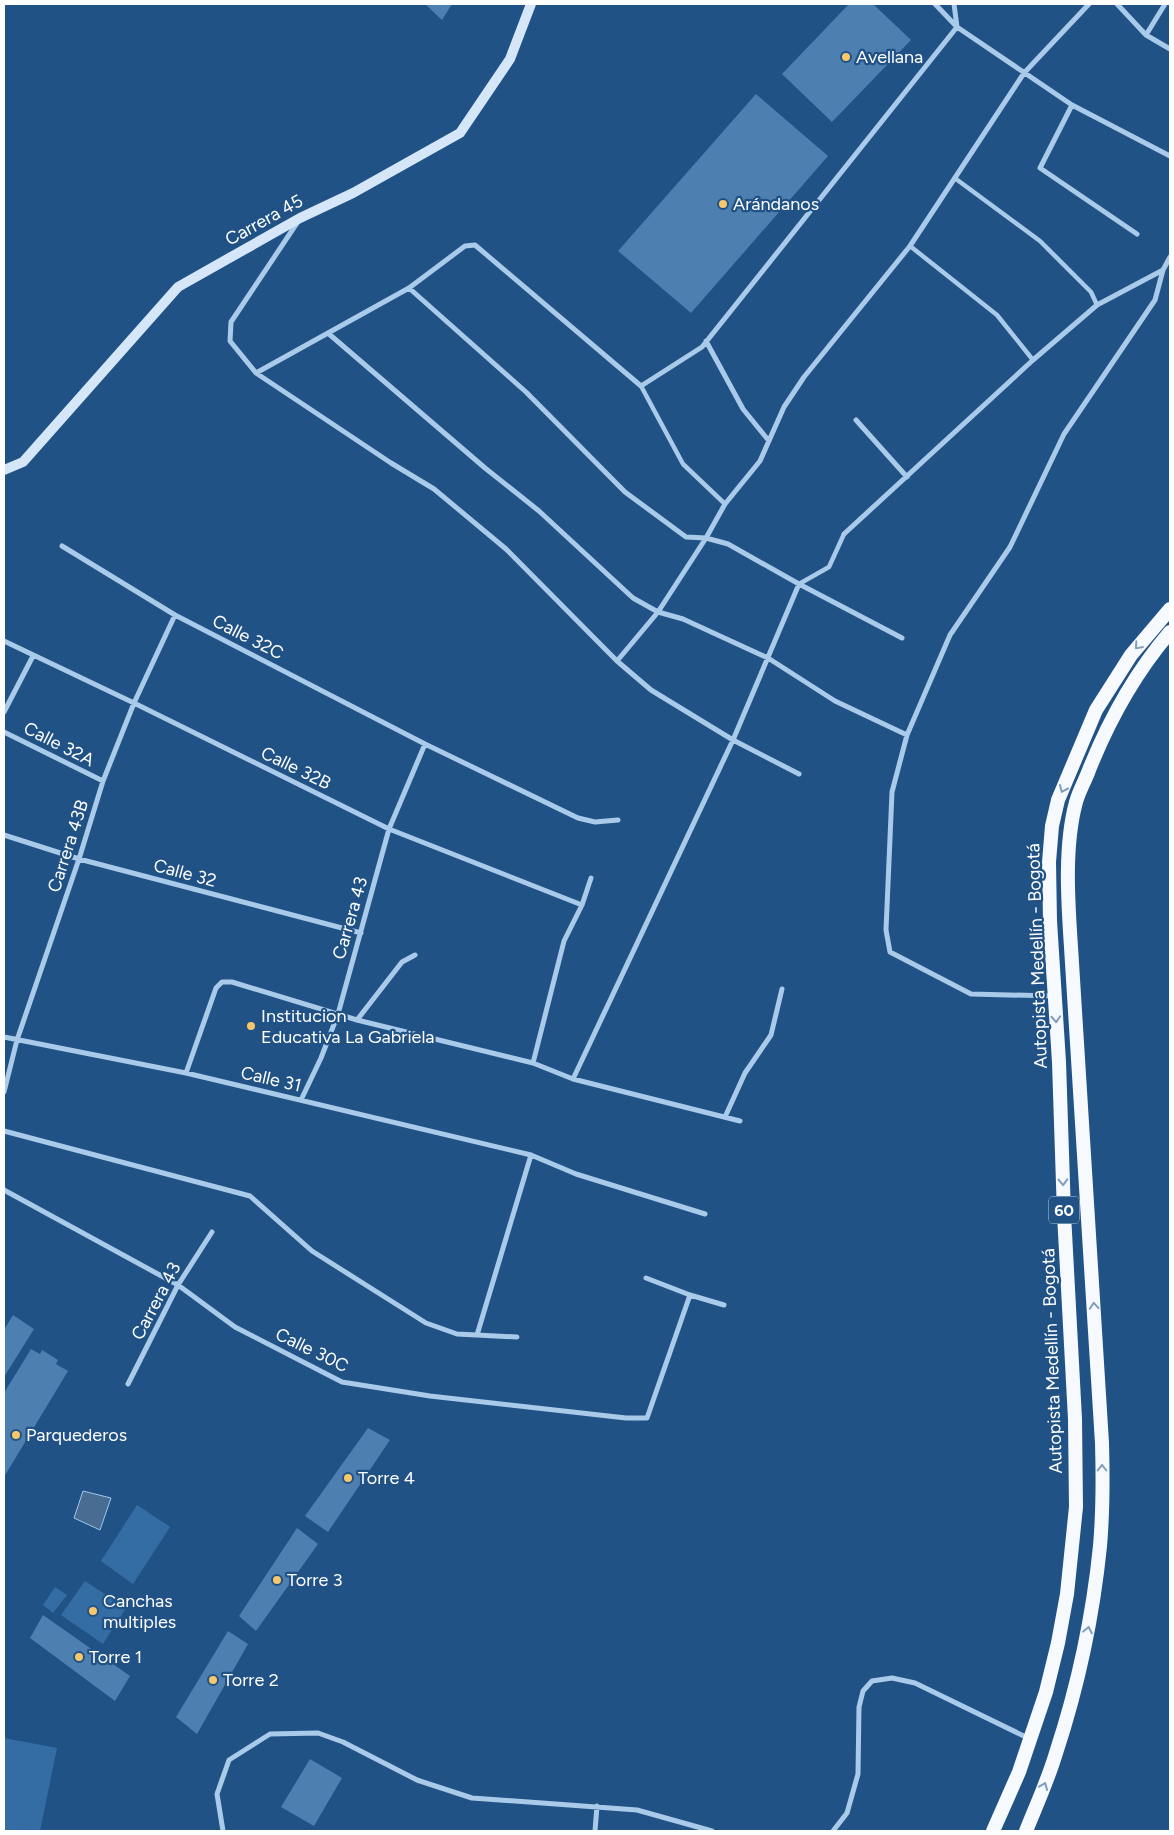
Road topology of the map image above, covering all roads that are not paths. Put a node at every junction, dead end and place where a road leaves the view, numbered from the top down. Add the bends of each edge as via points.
1 (532, 4) edge
2 (935, 4) edge
3 (954, 4) edge
4 (1089, 4) edge
5 (1117, 4) edge
6 (1165, 4) edge
7 (958, 27) junction
8 (1146, 35) junction
9 (1170, 49) edge
10 (1024, 73) junction
11 (1072, 105) junction
12 (1170, 156) edge
13 (956, 179) junction
14 (300, 218) junction
15 (1137, 234) dead end
16 (910, 246) junction
17 (1170, 257) edge
18 (1163, 270) junction
19 (409, 288) junction
20 (1097, 305) junction
21 (329, 334) junction
22 (706, 341) junction
23 (1033, 360) junction
24 (256, 373) junction
25 (641, 386) junction
26 (856, 420) dead end
27 (769, 441) junction
28 (4, 470) edge
29 (907, 476) junction
30 (725, 504) junction
31 (844, 534) joint
32 (706, 538) junction
33 (62, 546) dead end
34 (799, 584) junction
35 (1170, 609) edge
36 (658, 612) junction
37 (175, 615) junction
38 (1170, 632) edge
39 (902, 638) dead end
40 (4, 642) edge
41 (33, 656) junction
42 (768, 658) junction
43 (617, 661) junction
44 (134, 703) junction
45 (4, 712) edge
46 (4, 732) edge
47 (907, 735) junction
48 (733, 740) junction
49 (425, 744) junction
50 (799, 774) dead end
51 (102, 782) junction
52 (618, 820) dead end
53 (389, 829) junction
54 (4, 835) edge
55 (80, 859) junction
56 (591, 878) dead end
57 (582, 905) junction
58 (361, 933) junction
59 (415, 955) dead end
60 (782, 989) dead end
61 (1055, 996) junction
62 (338, 1014) junction
63 (357, 1020) junction
64 (4, 1037) edge
65 (17, 1040) junction
66 (533, 1063) junction
67 (186, 1073) junction
68 (573, 1079) junction
69 (4, 1092) edge
70 (301, 1100) junction
71 (725, 1117) junction
72 (740, 1121) dead end
73 (4, 1131) edge
74 (531, 1155) junction
75 (4, 1190) edge
76 (705, 1214) dead end
77 (212, 1232) dead end
78 (646, 1278) dead end
79 (178, 1285) junction
80 (690, 1295) junction
81 (724, 1305) dead end
82 (477, 1335) junction
83 (517, 1338) dead end
84 (128, 1384) dead end
85 (1031, 1739) junction
86 (597, 1806) junction
87 (223, 1831) edge
88 (595, 1831) edge
89 (712, 1831) edge
90 (833, 1831) edge
91 (993, 1831) edge
92 (1026, 1831) edge

1 - 14 main road, Carrera 45 via 510,59 460,133 353,193
2 - 7 street
3 - 7 street
4 - 10 street
5 - 8 street
6 - 8 street
7 - 10 street
7 - 22 street
8 - 9 street
10 - 11 street
10 - 13 street
11 - 12 street
11 - 15 street via 1040,168
13 - 16 street
13 - 20 street via 1040,241 1092,292
14 - 24 street via 231,322 230,341
14 - 28 main road, Carrera 45 via 178,287 23,462
16 - 23 street via 997,315
16 - 27 street via 804,377 784,408
17 - 18 street
18 - 20 street
18 - 47 street via 1155,300 1064,434 1010,547 950,635
19 - 21 street
19 - 25 street via 464,246 475,245
19 - 32 street via 526,392 625,492 686,537
20 - 23 street
21 - 24 street
21 - 36 street via 539,511 633,598
22 - 25 street via 702,347
22 - 27 street via 743,409
23 - 29 street
24 - 43 street via 434,489 506,549
25 - 30 street via 683,464
26 - 29 street
27 - 30 street via 760,461
29 - 31 street
30 - 32 street
31 - 34 street via 829,567
32 - 34 street via 728,544
32 - 36 street
33 - 37 street, Calle 32C
34 - 39 street
34 - 42 street
35 -> 61 highway, Autopista Medellín - Bogotá / 60 via 1131,655 1096,710 1058,800 1049,862
36 - 42 street via 683,618
36 - 43 street
37 - 44 street, Carrera 43B
37 - 49 street, Calle 32C
92 -> 38 highway, Autopista Medellín - Bogotá / 60 via 1056,1755 1079,1676 1094,1595 1103,1494 1070,947 1069,846 1076,802 1110,720 1139,673
40 - 41 street, Calle 32B
41 - 44 street, Calle 32B
41 - 45 street
42 - 47 street via 835,701
42 - 48 street
43 - 48 street via 651,690
44 - 51 street, Carrera 43B
44 - 53 street, Calle 32B
46 - 51 street, Calle 32A
47 - 61 street via 892,792 886,930 890,952 971,994
48 - 50 street
48 - 68 street
49 - 52 street, Calle 32C via 578,818 596,822
49 - 53 street, Carrera 43
51 - 55 street, Carrera 43B
53 - 57 street, Calle 32B
53 - 58 street, Carrera 43
54 - 55 street, Calle 32
55 - 58 street, Calle 32
55 - 65 street, Carrera 43B
56 - 57 street
57 - 66 street via 564,941
58 - 62 street, Carrera 43
59 - 63 street via 402,962
60 - 71 street via 771,1035 745,1073
61 -> 85 highway, Autopista Medellín - Bogotá / 60 via 1076,1419 1076,1507 1058,1643
62 - 63 street
62 - 67 street via 232,982 222,982 216,988
62 - 70 street, Carrera 43
63 - 66 street
64 - 65 street, Calle 31
65 - 67 street, Calle 31
65 - 69 street, Carrera 43B
66 - 68 street
67 - 70 street, Calle 31
68 - 71 street
70 - 74 street, Calle 31
71 - 72 street
73 - 82 street via 250,1196 312,1251 426,1323 457,1334
74 - 76 street, Calle 31 via 576,1174
74 - 82 street
75 - 79 street, Calle 30C
77 - 79 street, Carrera 43
78 - 80 street
79 - 80 street, Calle 30C via 235,1327 342,1382 430,1396 626,1418 647,1418
79 - 84 street, Carrera 43
80 - 81 street
82 - 83 street
85 - 90 street via 914,1683 892,1678 872,1682 863,1691 859,1707 858,1774 847,1813
85 - 91 highway, Autopista Medellín - Bogotá / 60
86 - 87 street via 472,1798 417,1780 343,1742 318,1733 270,1734 229,1760 217,1794
86 - 88 street
86 - 89 street via 637,1810

